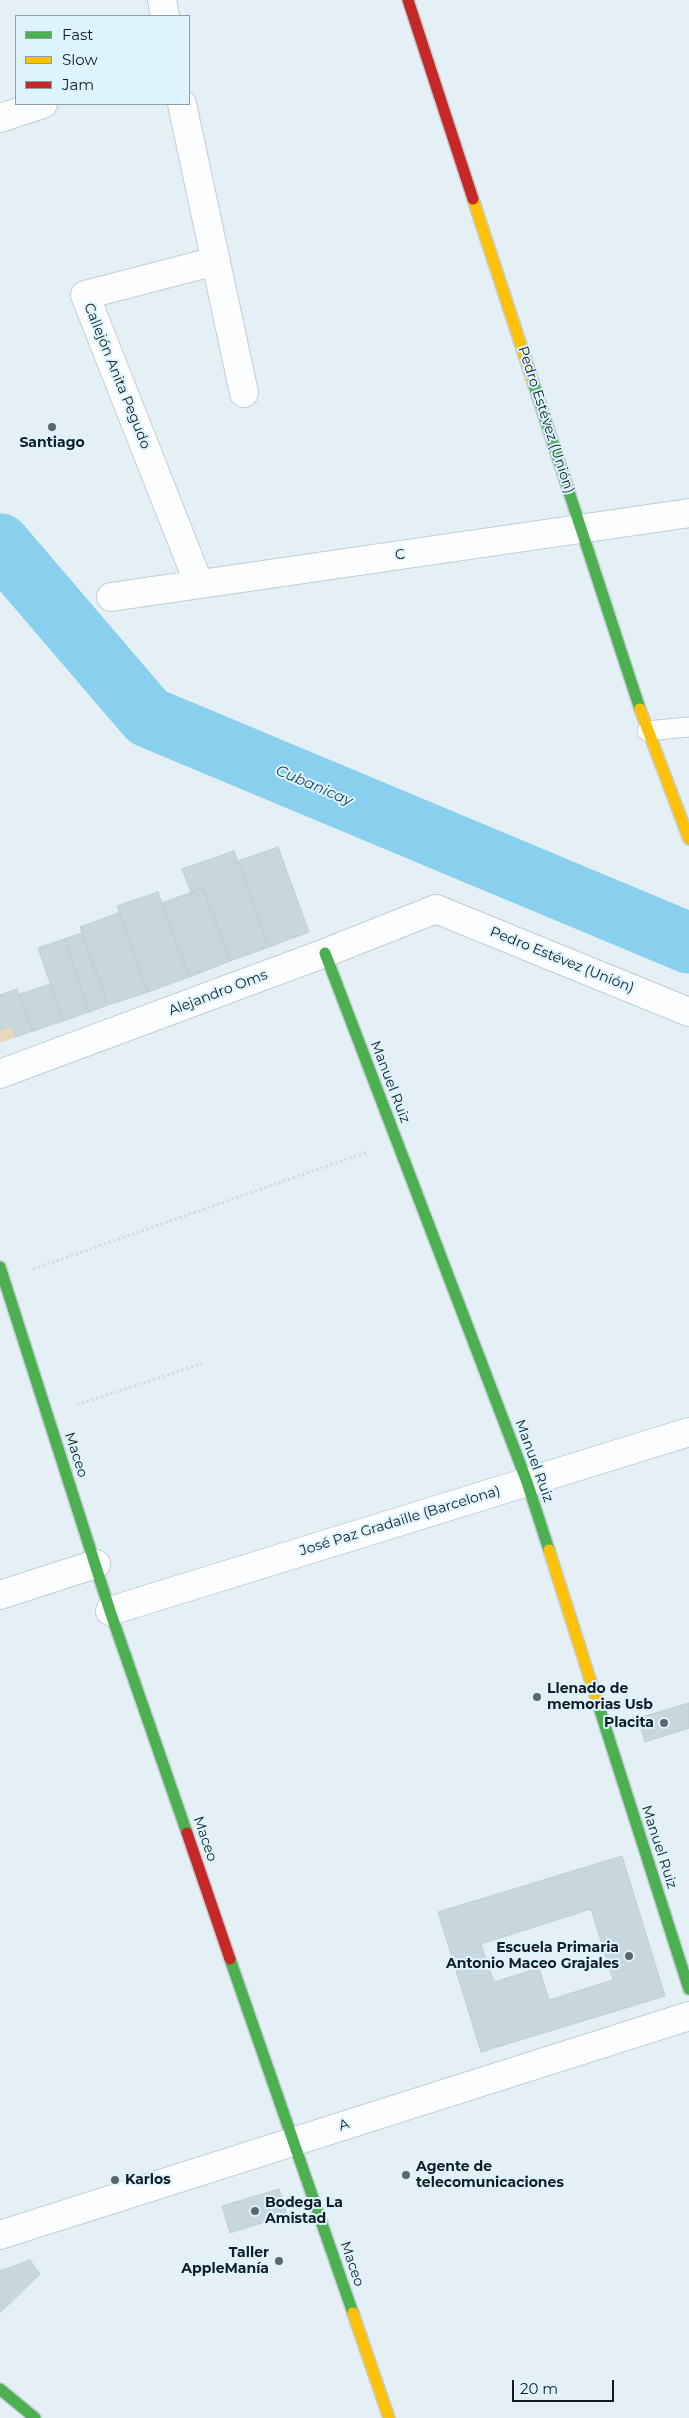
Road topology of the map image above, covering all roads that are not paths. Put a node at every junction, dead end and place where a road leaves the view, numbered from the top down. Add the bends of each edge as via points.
1 (162, 0) edge
2 (408, 0) edge
3 (165, 15) edge
4 (40, 105) edge
5 (182, 105) edge
6 (0, 118) edge
7 (216, 261) junction
8 (244, 393) dead end
9 (689, 513) edge
10 (582, 528) junction
11 (199, 584) junction
12 (112, 597) dead end
13 (689, 727) edge
14 (647, 731) junction
15 (689, 839) edge
16 (436, 909) joint
17 (325, 953) junction
18 (689, 1012) edge
19 (0, 1074) edge
20 (0, 1266) edge
21 (689, 1432) edge
22 (527, 1482) junction
23 (96, 1564) junction
24 (0, 1595) edge
25 (110, 1611) junction
26 (689, 1988) edge
27 (689, 2016) edge
28 (293, 2142) junction
29 (0, 2235) edge
30 (0, 2389) edge
31 (35, 2418) edge
32 (389, 2418) edge

1 - 3 street
2 - 10 street, Pedro Estévez (Unión)
4 - 6 street
5 - 7 street
7 - 8 street
7 - 11 street, Callejón Anita Pegudo via 84,295
9 - 10 street, C
10 - 11 street, C
10 - 14 street, Pedro Estévez (Unión)
11 - 12 street, C
13 - 14 lane
14 - 15 street, Pedro Estévez (Unión)
16 - 17 street, Alejandro Oms
16 - 18 street, Pedro Estévez (Unión)
17 - 19 street, Alejandro Oms
17 - 22 street, Manuel Ruiz
20 - 23 street, Maceo
21 - 22 street, José Paz Gradaille (Barcelona)
22 - 25 street, José Paz Gradaille (Barcelona)
22 - 26 street, Manuel Ruiz
23 - 24 street
23 - 25 street, Maceo
25 - 28 street, Maceo
27 - 28 street, A
28 - 29 street, A
28 - 32 street, Maceo
30 - 31 street

